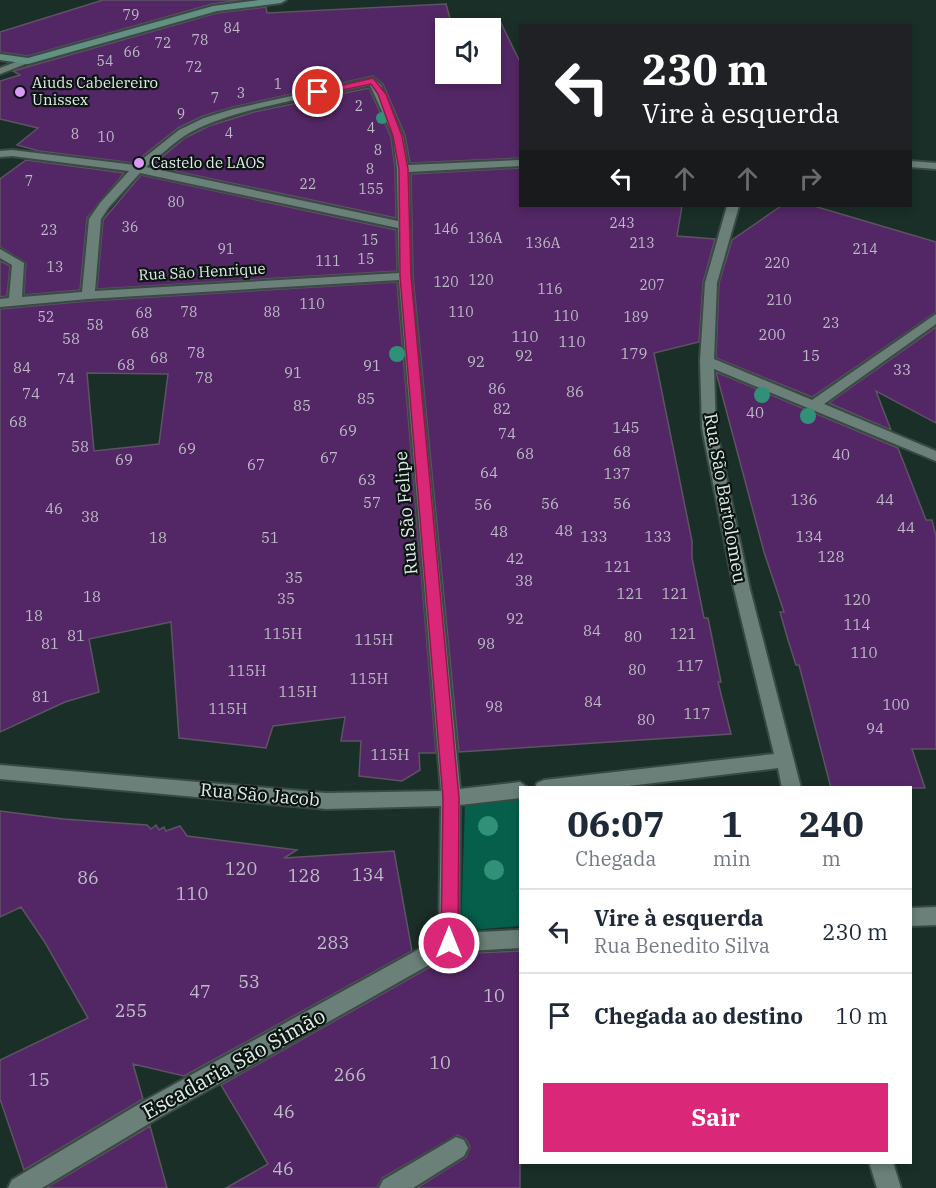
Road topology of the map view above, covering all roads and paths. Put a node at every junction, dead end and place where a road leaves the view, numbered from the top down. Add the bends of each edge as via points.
1 (281, 0) edge
2 (0, 57) edge
3 (27, 61) junction
4 (0, 71) edge
5 (0, 154) edge
6 (519, 163) edge
7 (912, 164) edge
8 (936, 166) edge
9 (137, 169) junction
10 (403, 169) junction
11 (733, 207) edge
12 (405, 226) junction
13 (0, 253) edge
14 (405, 276) junction
15 (88, 295) junction
16 (15, 301) junction
17 (0, 303) edge
18 (936, 318) edge
19 (707, 361) junction
20 (814, 405) junction
21 (936, 456) edge
22 (785, 760) junction
23 (0, 772) edge
24 (561, 786) edge
25 (792, 786) edge
26 (519, 790) edge
27 (451, 798) junction
28 (936, 916) edge
29 (912, 917) edge
30 (519, 939) edge
31 (449, 943) junction
32 (456, 1148) dead end
33 (882, 1164) edge
34 (20, 1188) edge
35 (392, 1188) edge
36 (889, 1188) edge

1 - 3 main road via 216,8
2 - 3 main road
3 - 4 street
5 - 9 street
6 - 10 street
7 - 8 street
9 - 10 street, Rua São Felipe via 183,132 208,120 373,81 398,136
9 - 12 street
9 - 15 street via 95,219
10 - 12 street, Rua São Felipe
11 - 19 street, Rua São Bartolomeu via 711,283
12 - 14 street, Rua São Felipe
13 - 16 street via 18,263
14 - 15 street, Rua São Henrique
14 - 27 street, Rua São Felipe
15 - 16 street, Rua São Henrique
16 - 17 street, Rua São Henrique
18 - 20 street
19 - 20 street
19 - 22 street, Rua São Bartolomeu via 709,428 742,589
20 - 21 street
22 - 24 street
22 - 25 street, Rua São Bartolomeu
23 - 27 street, Rua São Jacob via 326,801
26 - 27 street, Rua São Jacob
27 - 31 street, Rua São Felipe
28 - 29 street
30 - 31 street
31 - 34 street, Escadaria São Simão via 152,1109
32 - 35 street
33 - 36 street

